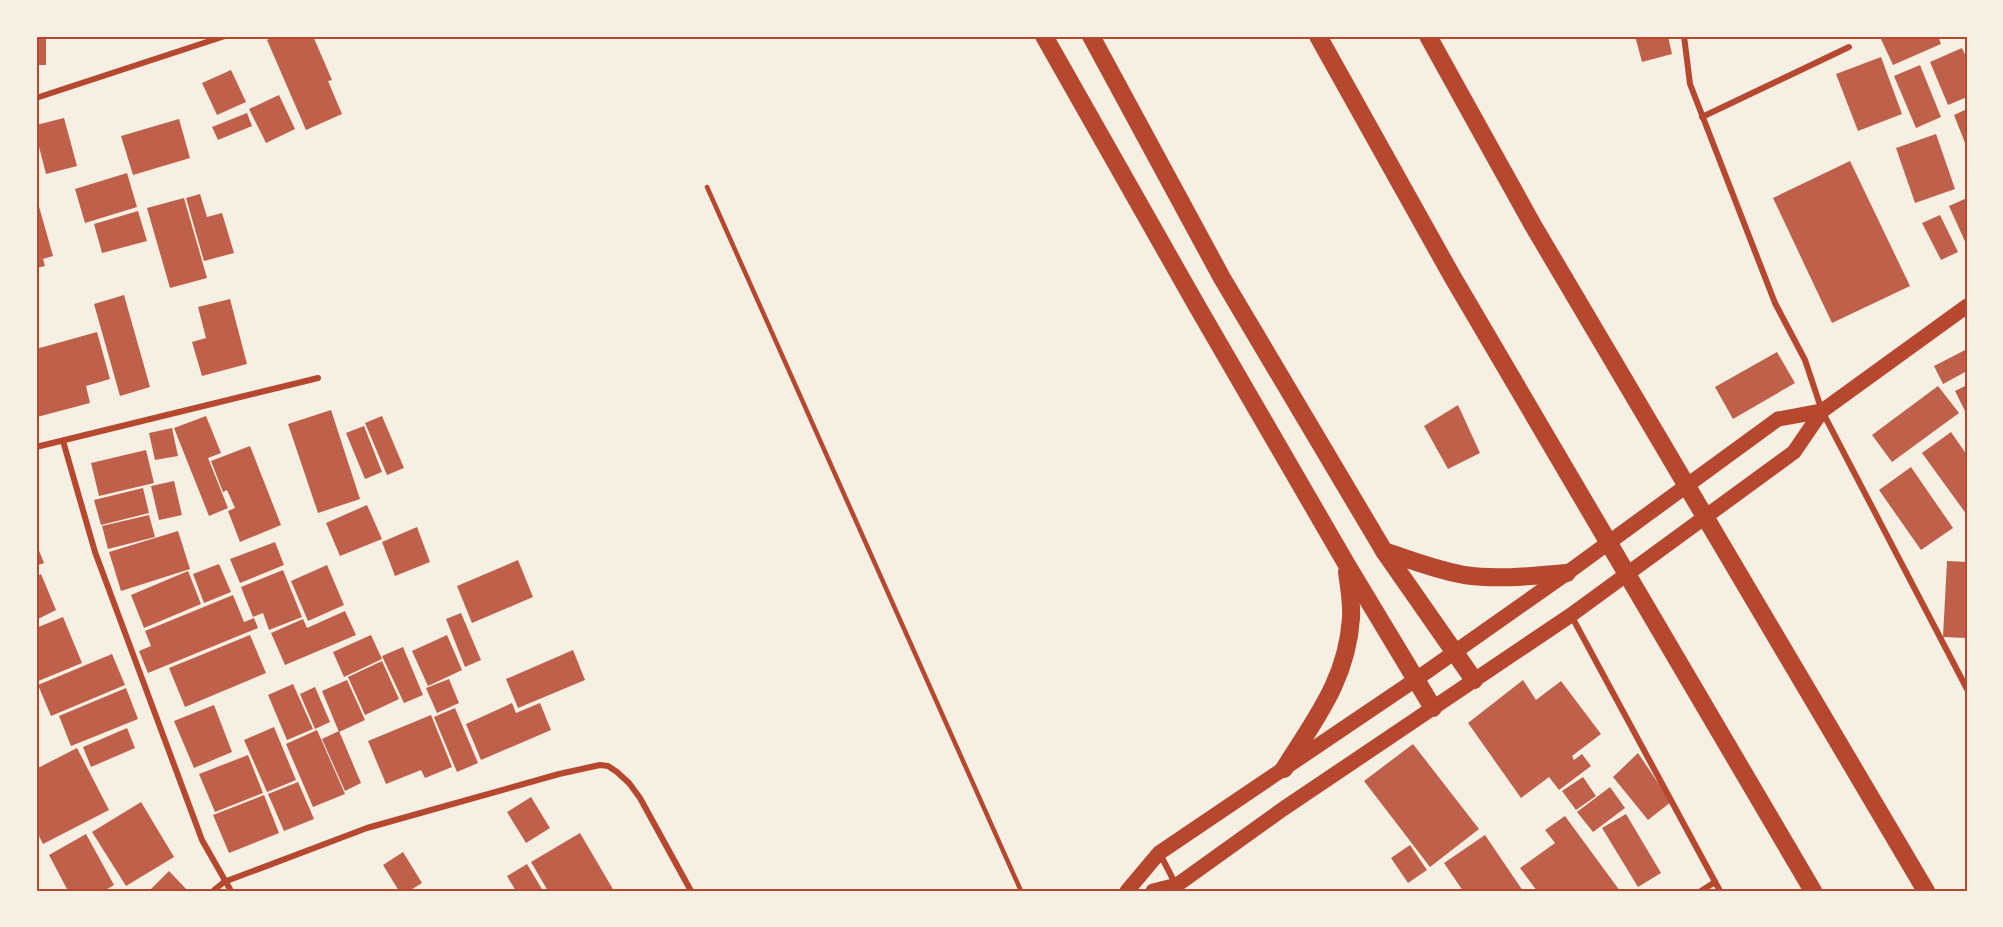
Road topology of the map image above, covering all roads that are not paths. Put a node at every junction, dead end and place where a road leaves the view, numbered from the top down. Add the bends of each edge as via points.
1 (225, 36) edge
2 (1044, 36) edge
3 (1091, 36) edge
4 (1318, 36) edge
5 (1428, 36) edge
6 (1684, 36) edge
7 (1849, 47) dead end
8 (36, 98) edge
9 (1702, 117) junction
10 (707, 187) dead end
11 (1967, 306) edge
12 (318, 378) dead end
13 (1822, 411) junction
14 (63, 441) junction
15 (36, 447) edge
16 (1384, 551) junction
17 (1347, 565) junction
18 (1567, 573) junction
19 (1571, 615) junction
20 (1454, 652) junction
21 (1415, 680) junction
22 (1474, 680) junction
23 (1967, 689) edge
24 (1433, 708) junction
25 (1284, 769) junction
26 (1159, 853) junction
27 (224, 882) junction
28 (1715, 882) junction
29 (1178, 888) edge
30 (213, 891) edge
31 (231, 891) edge
32 (691, 891) edge
33 (1021, 891) edge
34 (1127, 891) edge
35 (1153, 891) edge
36 (1701, 891) edge
37 (1720, 891) edge
38 (1813, 891) edge
39 (1926, 891) edge

1 - 8 street
2 - 17 highway
3 - 16 highway via 1222,278
4 - 38 highway via 1452,276
5 - 39 highway via 1534,227
6 - 9 street via 1690,84
7 - 9 street
9 - 13 street via 1775,303 1805,360
10 - 33 lane
11 - 13 main road
12 - 14 street
13 - 18 main road via 1779,419
13 - 19 main road via 1794,452
13 - 23 street
14 - 15 street
14 - 27 street via 95,552 201,840
16 - 18 highway via 1465,575
16 - 20 highway
17 - 21 highway
17 - 25 highway via 1352,616 1345,658 1333,691
18 - 20 main road
19 - 22 main road
19 - 28 street
20 - 21 main road
20 - 22 highway
21 - 24 highway
21 - 25 main road
22 - 24 main road
24 - 29 main road via 1282,809
25 - 26 main road
26 - 29 street
26 - 34 main road
27 - 30 street
27 - 31 street
27 - 32 street via 367,828 600,765 617,772 640,798
28 - 36 street
28 - 37 street
29 - 35 main road

